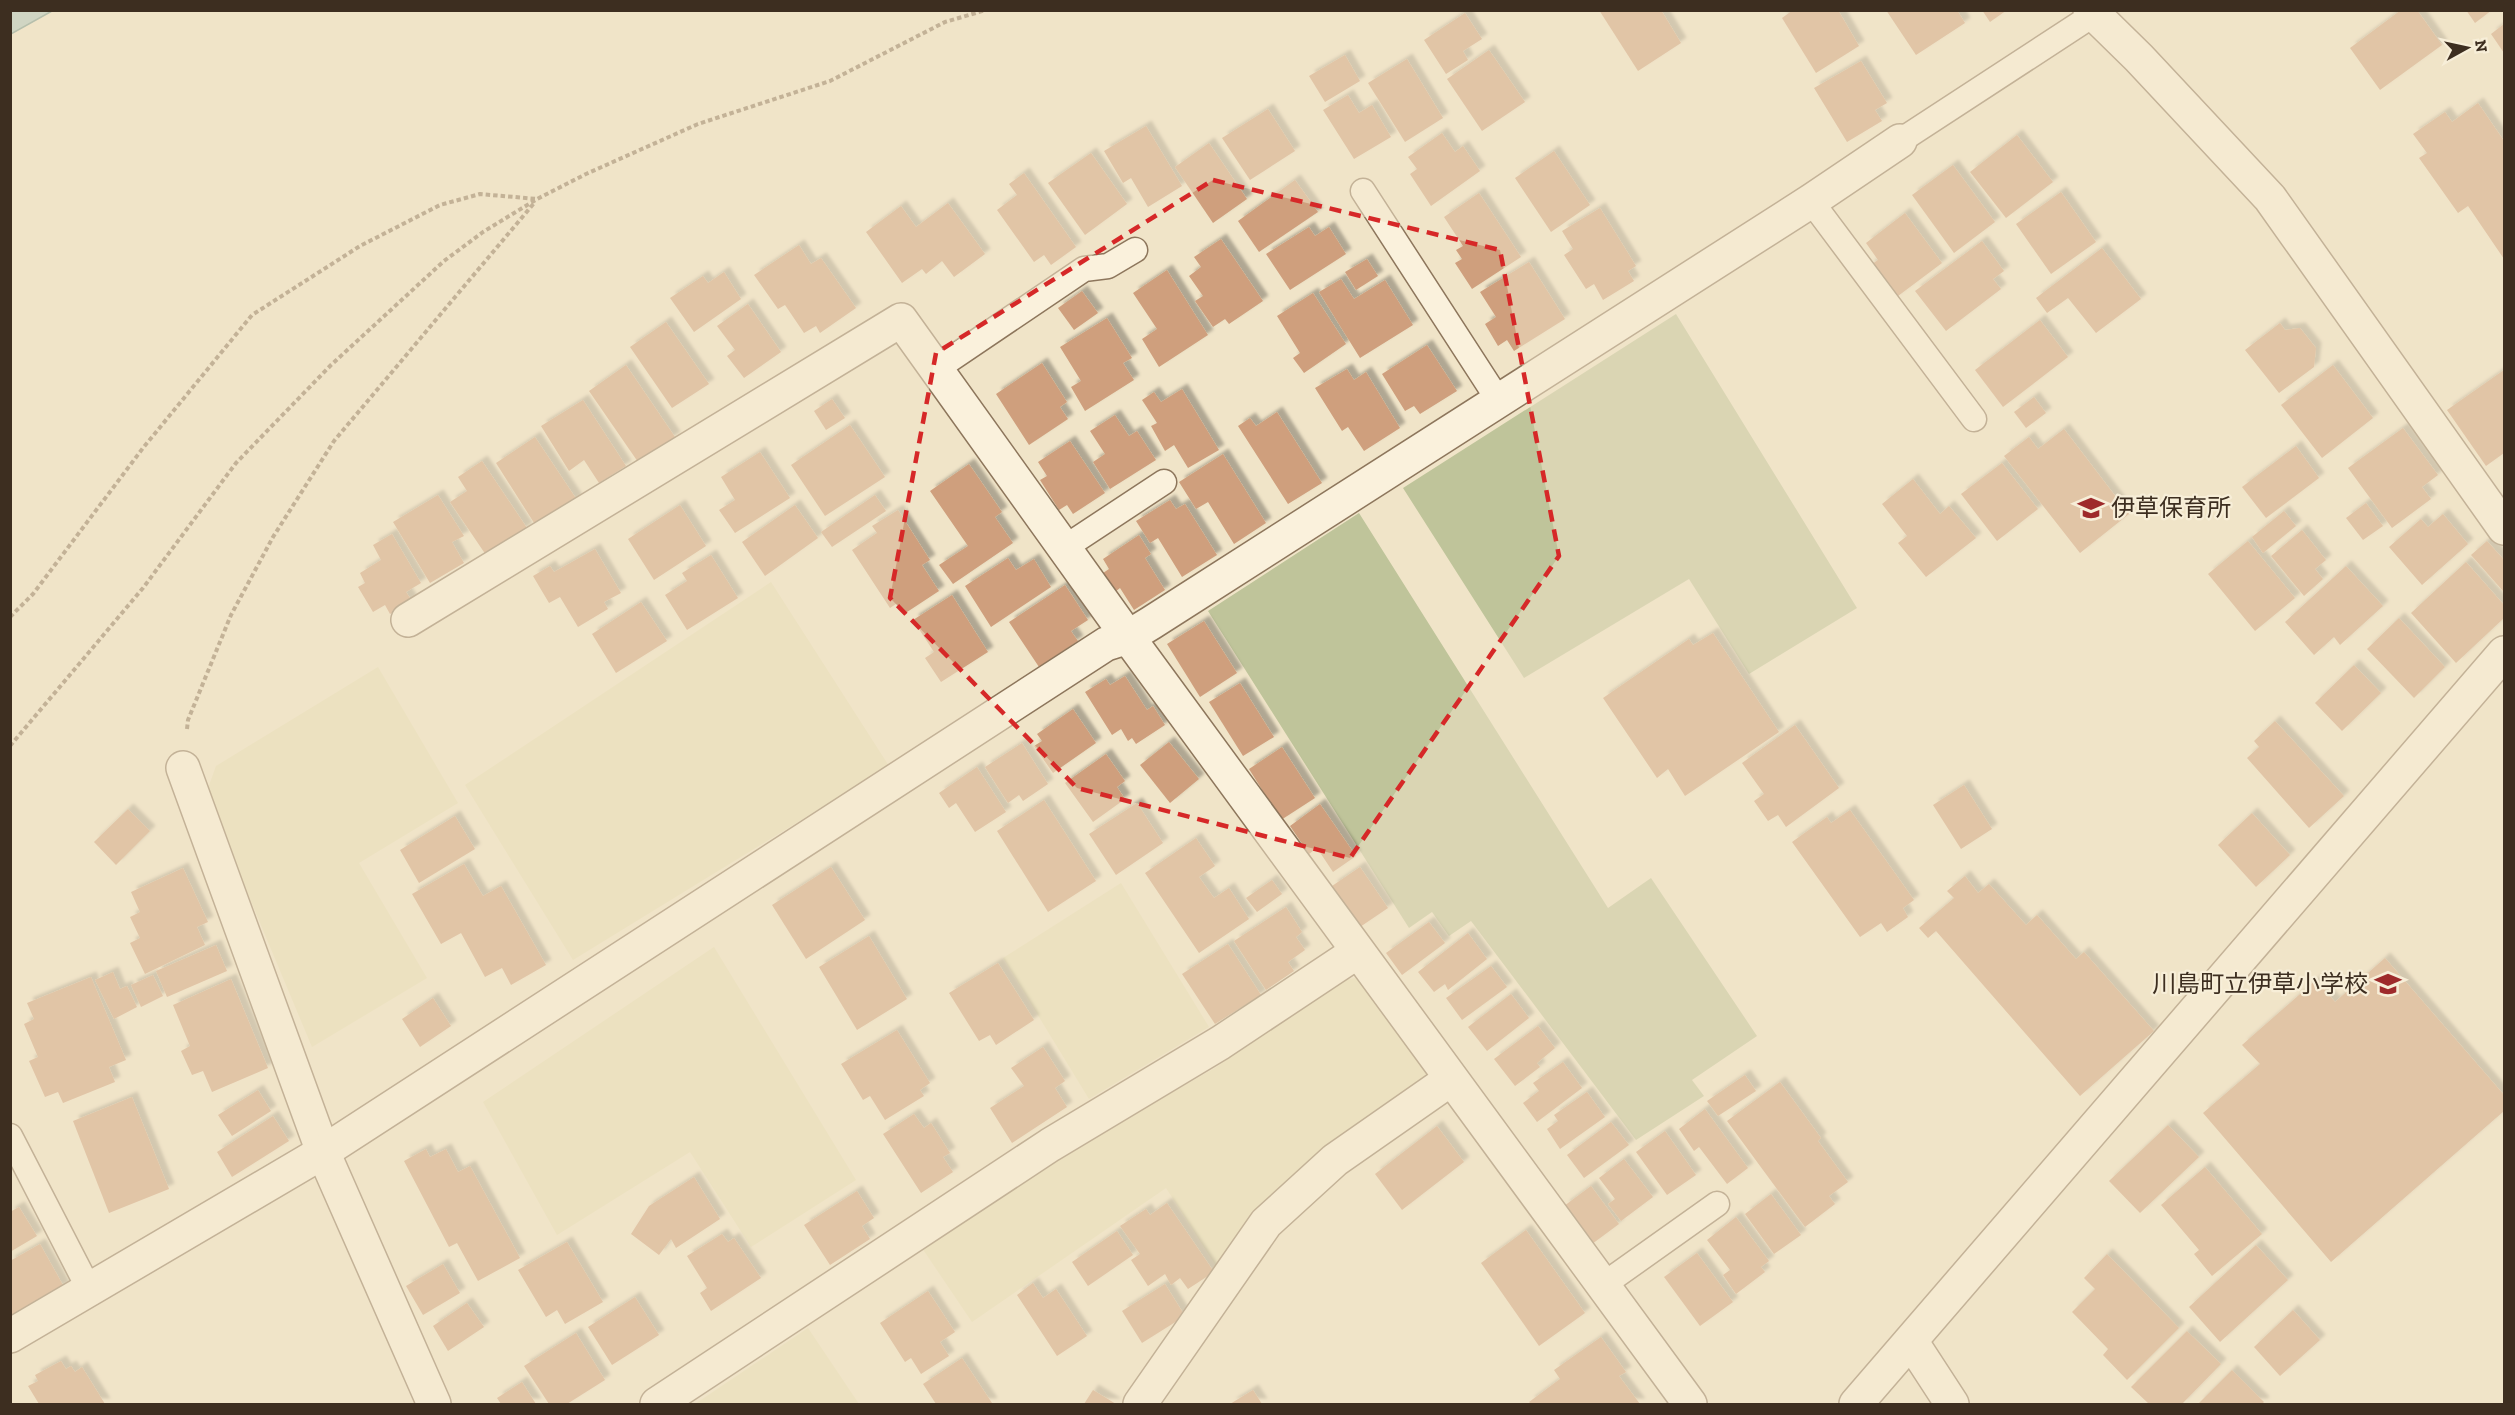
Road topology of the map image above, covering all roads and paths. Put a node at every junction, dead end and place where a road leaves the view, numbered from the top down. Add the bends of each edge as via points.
1 (986, 10) edge
2 (2091, 13) edge
3 (1900, 141) joint
4 (1363, 192) dead end
5 (537, 199) junction
6 (1811, 201) junction
7 (1135, 250) dead end
8 (936, 369) junction
9 (1499, 401) junction
10 (1974, 419) dead end
11 (1164, 482) dead end
12 (2505, 528) edge
13 (1064, 548) junction
14 (10, 617) edge
15 (408, 620) dead end
16 (1128, 637) junction
17 (2505, 653) edge
18 (10, 746) edge
19 (183, 768) joint
20 (1358, 952) junction
21 (1451, 1079) junction
22 (10, 1136) edge
23 (323, 1152) junction
24 (1717, 1204) dead end
25 (1603, 1285) junction
26 (89, 1289) junction
27 (10, 1336) edge
28 (1911, 1341) junction
29 (434, 1404) edge
30 (657, 1404) edge
31 (1140, 1404) edge
32 (1690, 1404) edge
33 (1856, 1404) edge
34 (1952, 1404) edge

1 - 5 path via 945,22 830,81 698,124
2 - 3 lane
2 - 12 street via 2139,58 2270,198
3 - 6 street
4 - 9 lane
5 - 14 path via 480,194 440,205 360,246 252,315 143,448 33,594
5 - 18 path via 444,261 390,309 236,463 143,588
5 - 19 path via 334,441 273,537 231,615 188,720
6 - 9 street
6 - 10 lane
7 - 8 lane via 1108,266 1084,269
8 - 13 street
8 - 15 street via 901,320
9 - 16 street
11 - 13 lane
13 - 16 street
16 - 20 street
16 - 23 street via 1106,644
17 - 28 street
19 - 23 street
20 - 21 street
20 - 30 street via 1220,1043 1050,1146
21 - 25 street
21 - 31 street via 1335,1160 1266,1223
22 - 26 lane
23 - 26 street
23 - 29 street
24 - 25 lane
25 - 32 street
26 - 27 street
28 - 33 street
28 - 34 street

